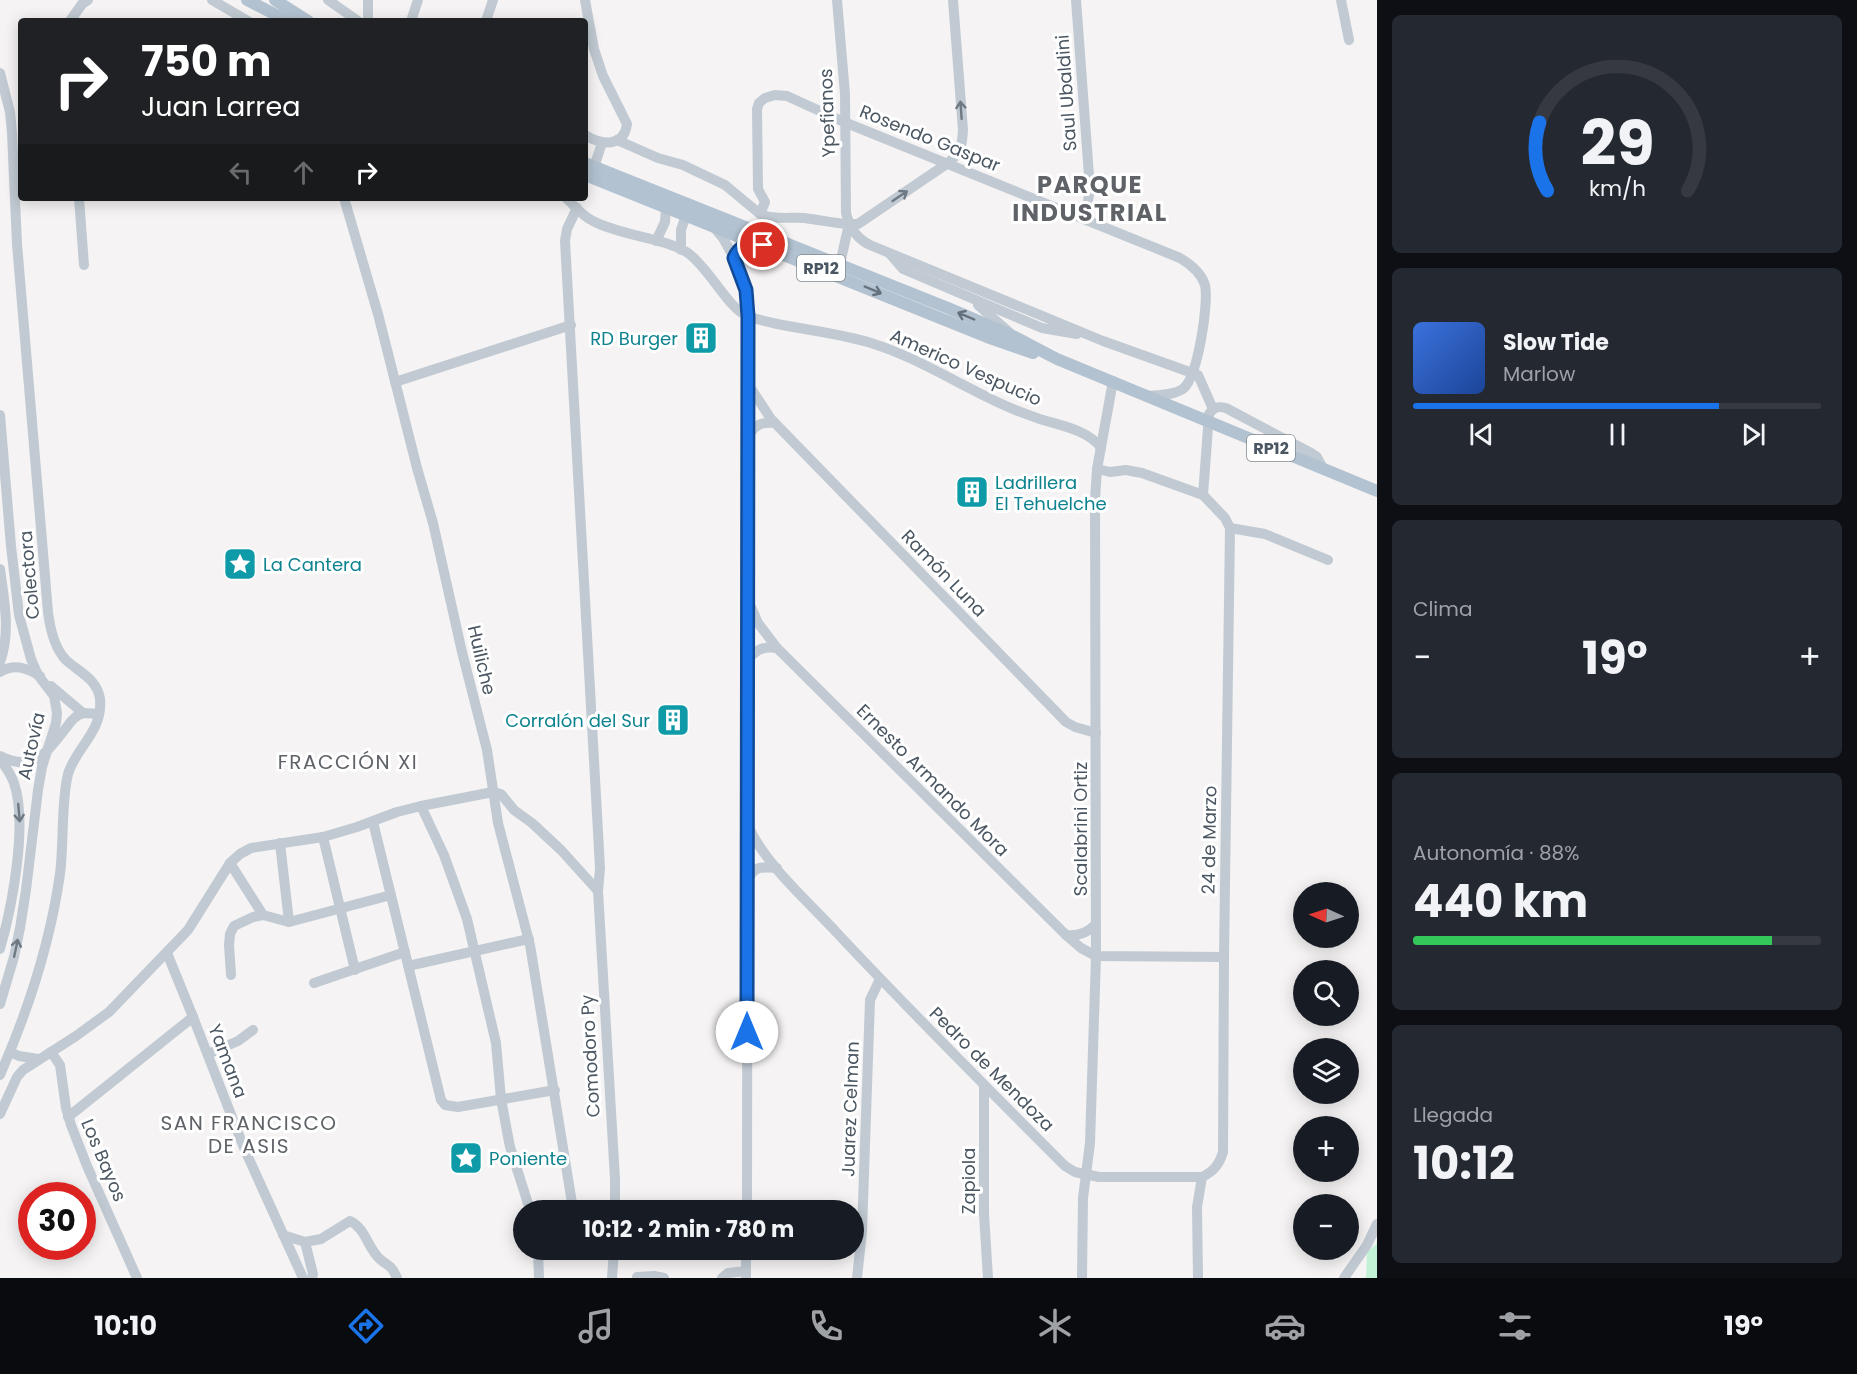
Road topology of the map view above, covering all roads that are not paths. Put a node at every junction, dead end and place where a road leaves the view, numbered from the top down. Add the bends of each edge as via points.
1 (88, 0) edge
2 (212, 0) edge
3 (247, 0) edge
4 (275, 0) edge
5 (327, 0) edge
6 (368, 0) edge
7 (418, 0) edge
8 (493, 0) edge
9 (585, 0) edge
10 (837, 0) edge
11 (953, 0) edge
12 (1076, 0) edge
13 (1341, 0) edge
14 (72, 18) edge
15 (244, 18) edge
16 (281, 18) edge
17 (303, 18) edge
18 (354, 18) edge
19 (368, 18) edge
20 (412, 18) edge
21 (487, 18) edge
22 (1349, 40) dead end
23 (0, 73) edge
24 (844, 122) junction
25 (588, 136) edge
26 (617, 140) junction
27 (602, 143) junction
28 (948, 163) junction
29 (588, 168) edge
30 (79, 201) edge
31 (345, 201) edge
32 (569, 201) edge
33 (666, 207) junction
34 (577, 208) junction
35 (760, 214) junction
36 (686, 215) junction
37 (1085, 219) junction
38 (849, 224) junction
39 (711, 225) junction
40 (656, 241) junction
41 (763, 245) junction
42 (681, 250) junction
43 (889, 253) junction
44 (734, 258) junction
45 (840, 264) junction
46 (84, 265) dead end
47 (967, 296) junction
48 (748, 316) junction
49 (571, 325) junction
50 (1013, 336) junction
51 (1092, 336) junction
52 (1057, 359) junction
53 (1193, 373) junction
54 (1113, 381) junction
55 (395, 382) junction
56 (748, 384) junction
57 (1148, 396) junction
58 (1212, 409) junction
59 (0, 415) edge
60 (775, 423) junction
61 (1209, 423) junction
62 (0, 429) edge
63 (748, 436) junction
64 (1101, 448) junction
65 (1097, 469) junction
66 (1324, 470) junction
67 (1377, 491) edge
68 (1203, 495) junction
69 (1230, 528) junction
70 (1328, 560) dead end
71 (0, 569) edge
72 (748, 596) junction
73 (777, 648) junction
74 (748, 658) junction
75 (0, 662) edge
76 (0, 672) edge
77 (38, 675) junction
78 (83, 713) junction
79 (99, 714) junction
80 (1096, 733) junction
81 (47, 751) junction
82 (0, 757) edge
83 (493, 792) junction
84 (421, 806) junction
85 (373, 822) junction
86 (748, 826) junction
87 (323, 837) junction
88 (280, 843) junction
89 (230, 863) junction
90 (777, 868) junction
91 (748, 880) junction
92 (391, 895) junction
93 (599, 895) junction
94 (339, 907) junction
95 (263, 915) junction
96 (289, 922) junction
97 (1096, 924) junction
98 (1066, 935) junction
99 (529, 939) junction
100 (0, 949) edge
101 (474, 951) junction
102 (405, 952) junction
103 (167, 953) junction
104 (1096, 956) junction
105 (1224, 957) junction
106 (408, 966) junction
107 (355, 970) junction
108 (231, 975) dead end
109 (880, 979) junction
110 (314, 983) dead end
111 (0, 1004) edge
112 (193, 1017) junction
113 (253, 1030) dead end
114 (10, 1052) junction
115 (51, 1052) junction
116 (208, 1054) junction
117 (38, 1059) junction
118 (0, 1075) edge
119 (984, 1085) junction
120 (555, 1090) junction
121 (501, 1099) junction
122 (0, 1114) edge
123 (68, 1117) junction
124 (1086, 1175) junction
125 (1202, 1177) junction
126 (527, 1200) edge
127 (572, 1200) edge
128 (615, 1200) edge
129 (747, 1200) edge
130 (1377, 1224) edge
131 (283, 1235) junction
132 (305, 1242) junction
133 (538, 1260) edge
134 (613, 1260) edge
135 (746, 1275) edge
136 (637, 1277) edge
137 (138, 1278) edge
138 (303, 1278) edge
139 (312, 1278) edge
140 (398, 1278) edge
141 (539, 1278) edge
142 (612, 1278) edge
143 (664, 1278) edge
144 (722, 1278) edge
145 (857, 1278) edge
146 (988, 1278) edge
147 (1082, 1278) edge
148 (1198, 1278) edge
149 (1344, 1278) edge

1 - 14 street
2 - 15 street
3 - 16 main road
4 - 17 main road
5 - 18 street
6 - 19 street
7 - 20 street
8 - 21 street
9 - 26 street via 603,76 627,124 624,135
10 - 24 street, Ypefianos
28 -> 11 street via 959,152 963,130
12 - 37 street, Saul Ubaldini via 1090,189
13 - 22 street
23 - 79 street, Colectora via 12,133 17,244 50,626 65,659 94,683 100,699
24 - 28 street, Rosendo Gaspar
24 - 35 street, Rosendo Gaspar via 787,96 776,95 759,103 758,189 765,202
24 - 38 street, Ypefianos
25 - 27 street
26 - 27 street
26 - 35 street via 725,185
27 - 29 street
28 - 37 street, Rosendo Gaspar
38 -> 28 street via 863,221
29 - 33 main road, RP12
29 - 45 main road, RP12
30 - 46 street
31 - 55 street, Huiliche
32 - 34 street, Americo Vespucio
33 - 36 main road, RP12
33 - 40 street
34 - 40 street, Americo Vespucio via 598,223
34 - 49 street, Comodoro Py via 565,241
35 - 38 street
36 - 39 main road, RP12
36 - 42 street
37 - 53 street, Rosendo Gaspar via 1180,258 1202,278 1204,314
38 - 43 street via 862,242
38 - 45 street, Ypefianos
39 - 41 main road, RP12
39 - 44 street
40 - 42 street, Americo Vespucio
41 - 44 street via 742,246
41 -> 52 main road, RP12 via 987,337
42 - 48 street, Americo Vespucio via 696,260 736,308
43 - 47 street via 903,269
43 - 51 street
44 - 48 street via 746,290
50 -> 45 main road, RP12
47 - 50 street
47 - 51 street via 1042,328
48 - 56 street
48 - 64 street, Americo Vespucio via 890,350 1023,414 1079,431
49 - 55 street
49 - 93 street, Comodoro Py
50 - 52 main road, RP12
51 - 53 street
52 - 54 main road, RP12
53 - 57 street via 1182,390
53 - 58 street via 1201,380
54 - 57 main road, RP12
54 - 64 street, Scalabrini Ortiz
55 - 83 street, Huiliche via 444,568 487,750
56 - 60 street, Ramón Luna
56 - 63 street
57 - 61 main road, RP12
58 - 61 street
58 - 66 street via 1226,408 1311,453
59 - 62 street, Autovía
60 - 63 street via 763,422
60 - 80 street, Ramón Luna via 1066,722
61 - 66 main road, RP12
61 - 68 street
62 - 77 street, Autovía via 19,615
63 - 72 street
64 - 65 street, Scalabrini Ortiz
65 - 68 street via 1142,473
65 - 80 street, Scalabrini Ortiz
66 - 67 main road, RP12
68 - 69 street
69 - 70 street via 1264,534
69 - 105 street, 24 de Marzo
71 - 75 street via 6,616
72 - 73 street, Ernesto Armando Mora via 755,618
72 - 74 street
73 - 74 street via 756,650
73 - 98 street, Ernesto Armando Mora
74 - 86 street
76 - 77 street via 17,667
77 - 78 street
77 - 81 street, Autovía via 54,696 56,707 56,723
78 - 79 street
78 - 81 street
79 - 114 street via 94,731 68,775 54,907 37,977
80 - 97 street, Scalabrini Ortiz
81 - 82 street via 26,763
111 -> 81 street, Autovía via 20,928 35,808
82 -> 100 street, Autovía via 14,784 20,814 15,871
83 - 84 street
83 - 93 street via 501,794 561,850
83 - 99 street, Huiliche
84 - 85 street
84 - 101 street via 457,888
85 - 87 street
85 - 92 street
86 - 90 street, Pedro de Mendoza via 757,845
86 - 91 street
87 - 88 street
87 - 94 street
88 - 89 street via 251,848
88 - 96 street
89 - 95 street
89 - 103 street via 195,921
90 - 91 street via 759,868 751,872
90 - 109 street, Pedro de Mendoza
91 - 129 street
92 - 94 street
92 - 102 street
93 - 128 street, Comodoro Py
94 - 96 street
94 - 107 street
95 - 96 street
95 - 108 street via 234,926 229,945
97 - 98 street via 1082,935
97 - 104 street, Scalabrini Ortiz
98 - 104 street, Ernesto Armando Mora
99 - 101 street
99 - 120 street, Huiliche
101 - 106 street
101 - 121 street via 496,1043
102 - 106 street
102 - 107 street
103 - 112 street, Yamana
103 - 115 street via 109,1012
104 - 105 street
104 - 124 street, Scalabrini Ortiz
105 - 125 street, 24 de Marzo via 1223,1152 1219,1165
106 - 121 street via 441,1100 445,1105 458,1107
107 - 110 street
109 - 119 street, Pedro de Mendoza
109 - 145 street, Juarez Celman via 870,1000
112 - 116 street, Yamana
112 - 123 street
113 - 116 street
114 - 117 street
114 - 118 street
115 - 117 street
115 - 123 street, Los Bayos via 60,1065
116 - 131 street, Yamana
117 - 122 street via 17,1077
119 - 124 street, Pedro de Mendoza via 1065,1166
119 - 146 street, Zapiola
120 - 121 street
120 - 127 street, Huiliche
121 - 126 street
123 - 137 street, Los Bayos
124 - 125 street, Pedro de Mendoza
124 - 147 street, Scalabrini Ortiz
125 - 148 street via 1197,1207
130 - 149 street
131 - 132 street
131 - 138 street, Yamana
132 - 139 street
132 - 140 street via 321,1239 350,1221
133 - 141 street
134 - 142 street
135 - 144 street via 728,1273
136 - 143 street

